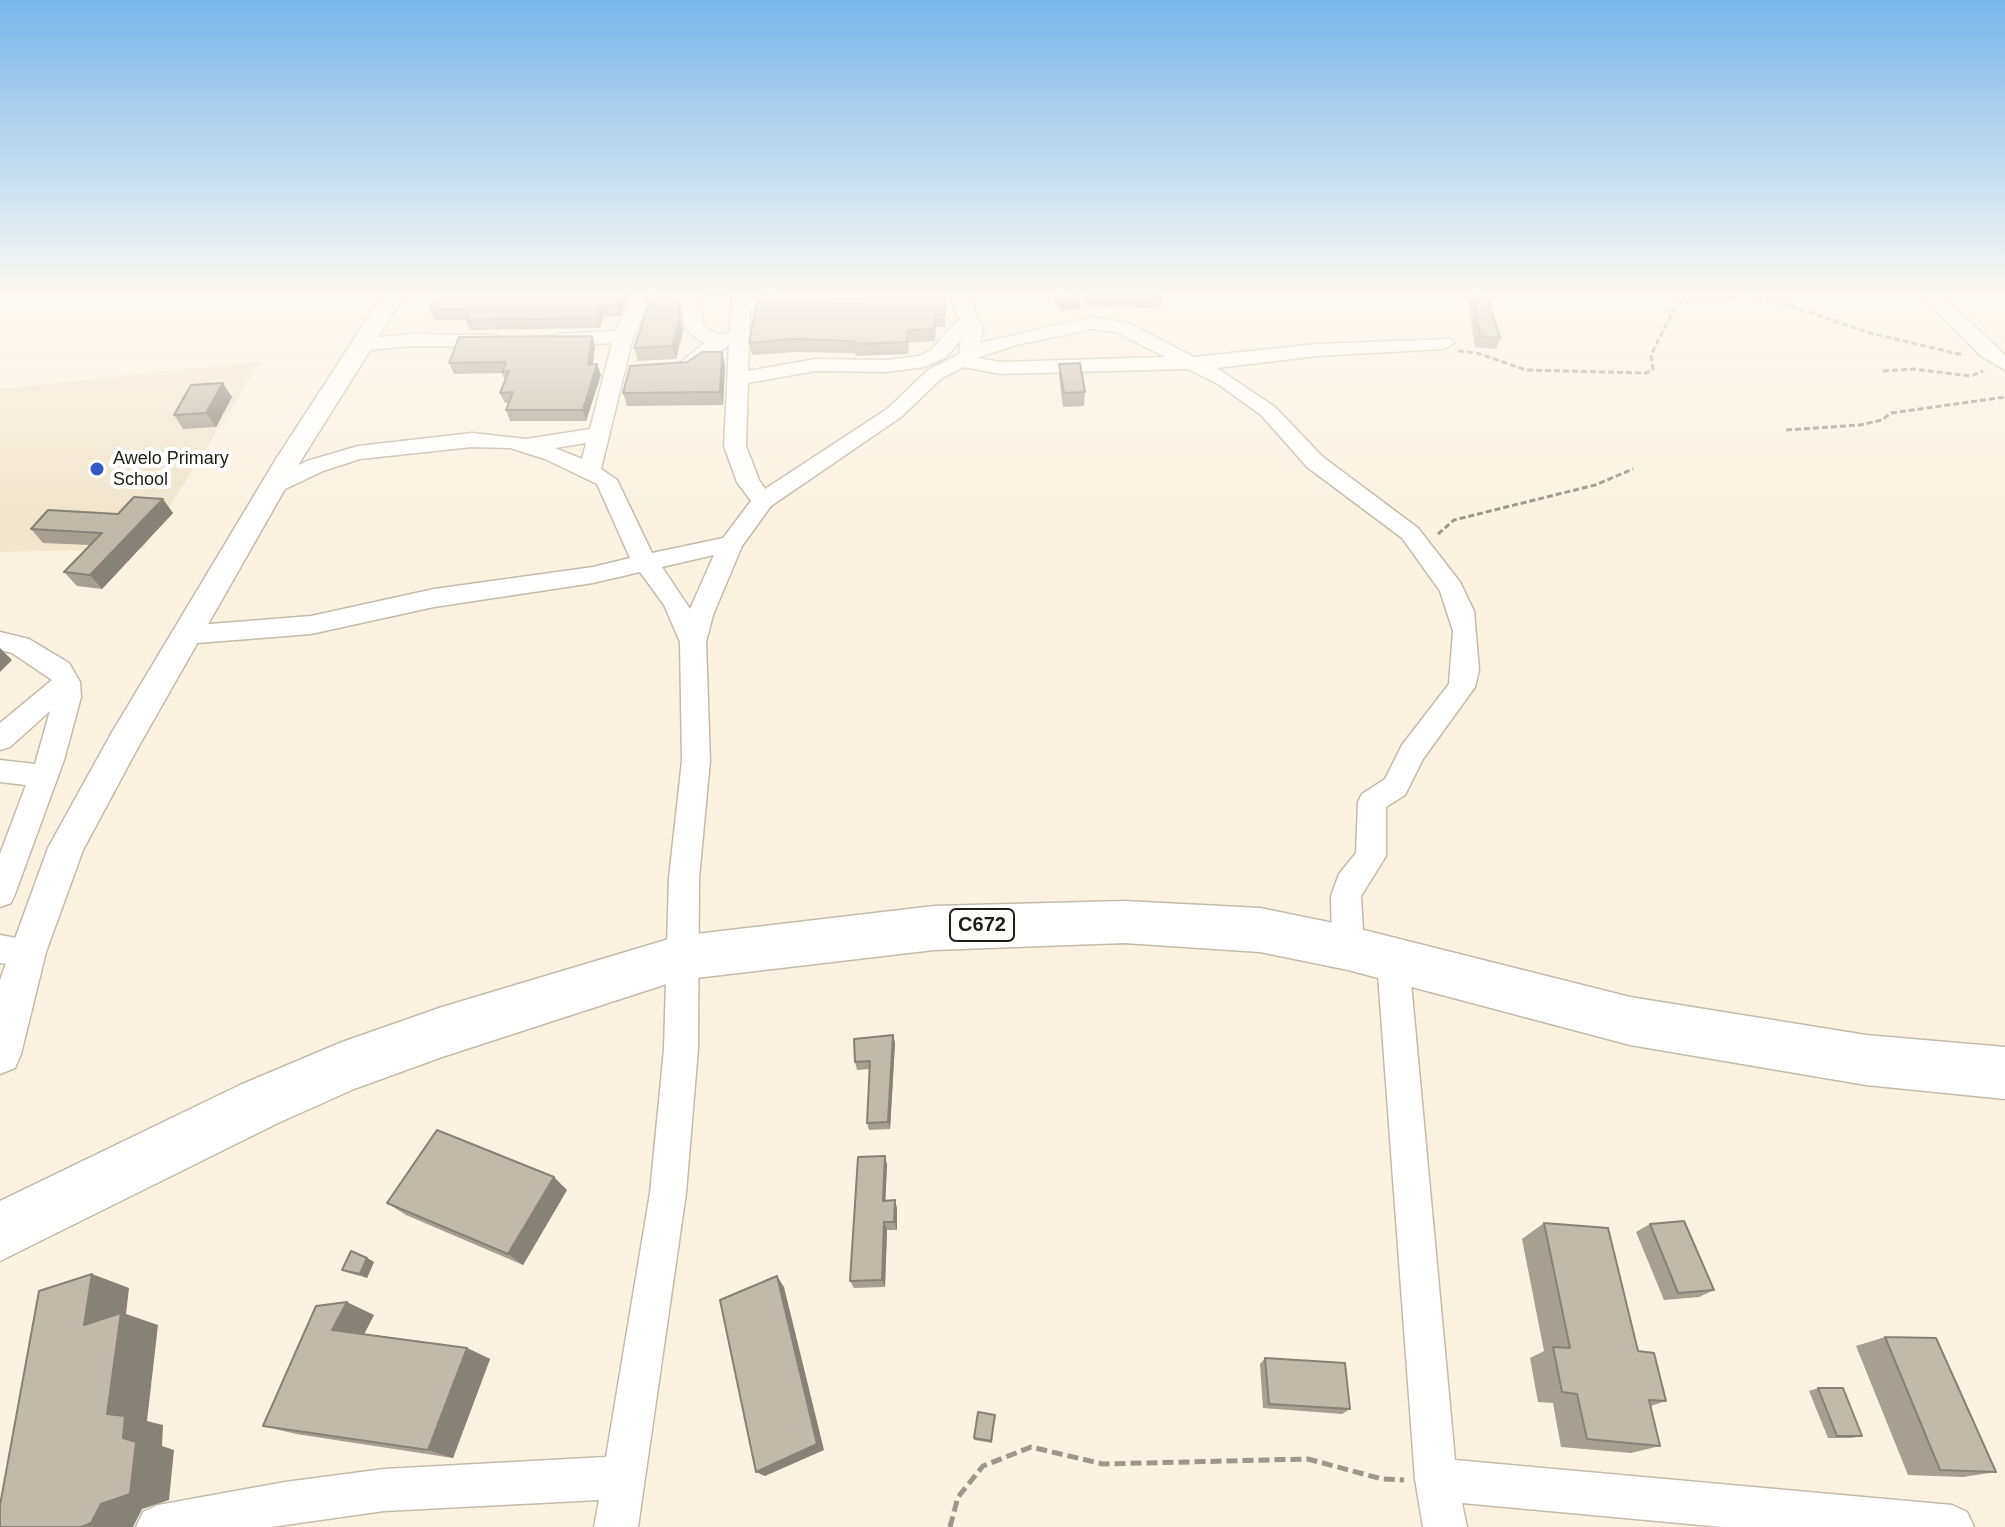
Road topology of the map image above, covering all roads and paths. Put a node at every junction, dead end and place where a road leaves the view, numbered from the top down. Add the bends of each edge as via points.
1 (349, 364) edge
2 (630, 364) edge
3 (689, 364) edge
4 (736, 364) edge
5 (900, 364) edge
6 (953, 364) edge
7 (989, 364) edge
8 (1116, 364) edge
9 (1191, 364) edge
10 (1509, 364) edge
11 (1652, 364) edge
12 (1997, 365) edge
13 (632, 371) junction
14 (1883, 371) dead end
15 (740, 378) junction
16 (2005, 397) edge
17 (1786, 430) dead end
18 (599, 434) junction
19 (529, 445) junction
20 (1633, 469) dead end
21 (590, 470) junction
22 (273, 486) junction
23 (763, 501) junction
24 (1417, 543) junction
25 (731, 544) junction
26 (646, 562) junction
27 (185, 635) junction
28 (0, 641) edge
29 (693, 642) junction
30 (67, 682) junction
31 (0, 739) edge
32 (0, 771) edge
33 (44, 776) junction
34 (0, 894) edge
35 (13, 951) edge
36 (1370, 955) junction
37 (679, 958) junction
38 (0, 1054) edge
39 (2005, 1073) edge
40 (0, 1232) edge
41 (625, 1477) junction
42 (1436, 1479) junction
43 (158, 1527) edge
44 (616, 1527) edge
45 (950, 1527) edge
46 (1445, 1527) edge
47 (1952, 1527) edge

1 - 22 street
2 - 13 street
3 - 13 street
4 - 15 street
5 - 15 street via 815,365
6 - 23 street via 935,374 894,413
7 - 8 street
9 - 24 street via 1225,380 1268,411 1315,462
10 - 11 path via 1526,370 1646,373
12 - 14 path via 1971,376
13 - 18 street
15 - 23 street via 735,446 748,482
16 - 17 path via 1891,413 1860,425
18 - 19 street
18 - 21 street
19 - 21 street
19 - 22 street via 472,440 358,453
20 - 24 path via 1595,485 1454,520
21 - 26 street via 606,480
22 - 27 street
23 - 25 street
24 - 36 street via 1462,611 1466,670 1454,701 1412,753 1395,787 1372,802 1371,856 1346,896
25 - 26 street
25 - 29 street via 708,592
26 - 27 street via 311,625
26 - 29 street via 675,602
27 - 35 street
28 - 30 street via 43,657
29 - 37 street via 696,761
30 - 31 street
30 - 33 street via 65,715
32 - 33 street
33 - 34 street
35 - 38 street
36 - 37 main road, C672 via 1260,930 1212,925 1025,923 879,933
36 - 39 main road, C672 via 1630,1021 1866,1060
36 - 42 street
37 - 40 main road, C672 via 342,1068
37 - 41 street via 681,1049 668,1193
41 - 43 street via 384,1490
41 - 44 street
42 - 45 path via 1382,1479 1308,1459 1103,1464 1031,1447 983,1466 958,1497
42 - 46 street
42 - 47 street

